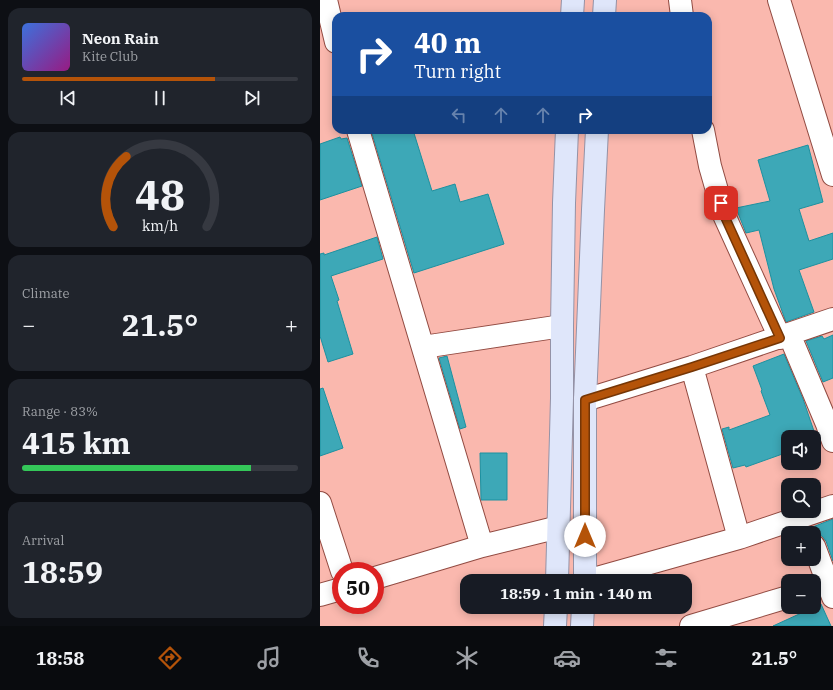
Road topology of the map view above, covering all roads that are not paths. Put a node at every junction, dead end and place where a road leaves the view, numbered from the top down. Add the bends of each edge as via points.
1 (326, 0) edge
2 (572, 0) edge
3 (605, 0) edge
4 (680, 0) edge
5 (779, 0) edge
6 (572, 12) edge
7 (604, 12) edge
8 (682, 12) edge
9 (332, 25) edge
10 (359, 134) edge
11 (567, 134) edge
12 (597, 134) edge
13 (704, 134) edge
14 (833, 175) edge
15 (833, 319) edge
16 (562, 326) junction
17 (784, 336) junction
18 (423, 348) junction
19 (692, 367) junction
20 (585, 400) junction
21 (833, 442) edge
22 (320, 503) edge
23 (833, 506) edge
24 (806, 524) edge
25 (560, 527) junction
26 (739, 538) junction
27 (482, 546) junction
28 (339, 562) edge
29 (820, 566) edge
30 (557, 574) edge
31 (585, 574) edge
32 (610, 574) edge
33 (384, 575) edge
34 (827, 589) edge
35 (332, 592) edge
36 (320, 595) edge
37 (781, 599) edge
38 (556, 614) edge
39 (583, 614) edge
40 (732, 620) edge
41 (555, 626) edge
42 (582, 626) edge
43 (691, 626) edge

1 - 9 street
2 - 6 main road
3 - 7 main road
4 - 8 street
5 - 14 street
10 - 18 street
11 - 16 main road
12 - 20 main road
13 - 17 street via 724,215
15 - 17 street
16 - 18 street
16 - 25 main road
17 - 19 street
17 - 21 street via 827,424
18 - 27 street
19 - 20 street
19 - 26 street
20 - 31 main road
22 - 28 street
23 - 24 street
24 - 26 street
25 - 27 street
25 - 30 main road
26 - 32 street
27 - 33 street
29 - 34 street
35 - 36 street
37 - 40 street
38 - 41 main road
39 - 42 main road
40 - 43 street

